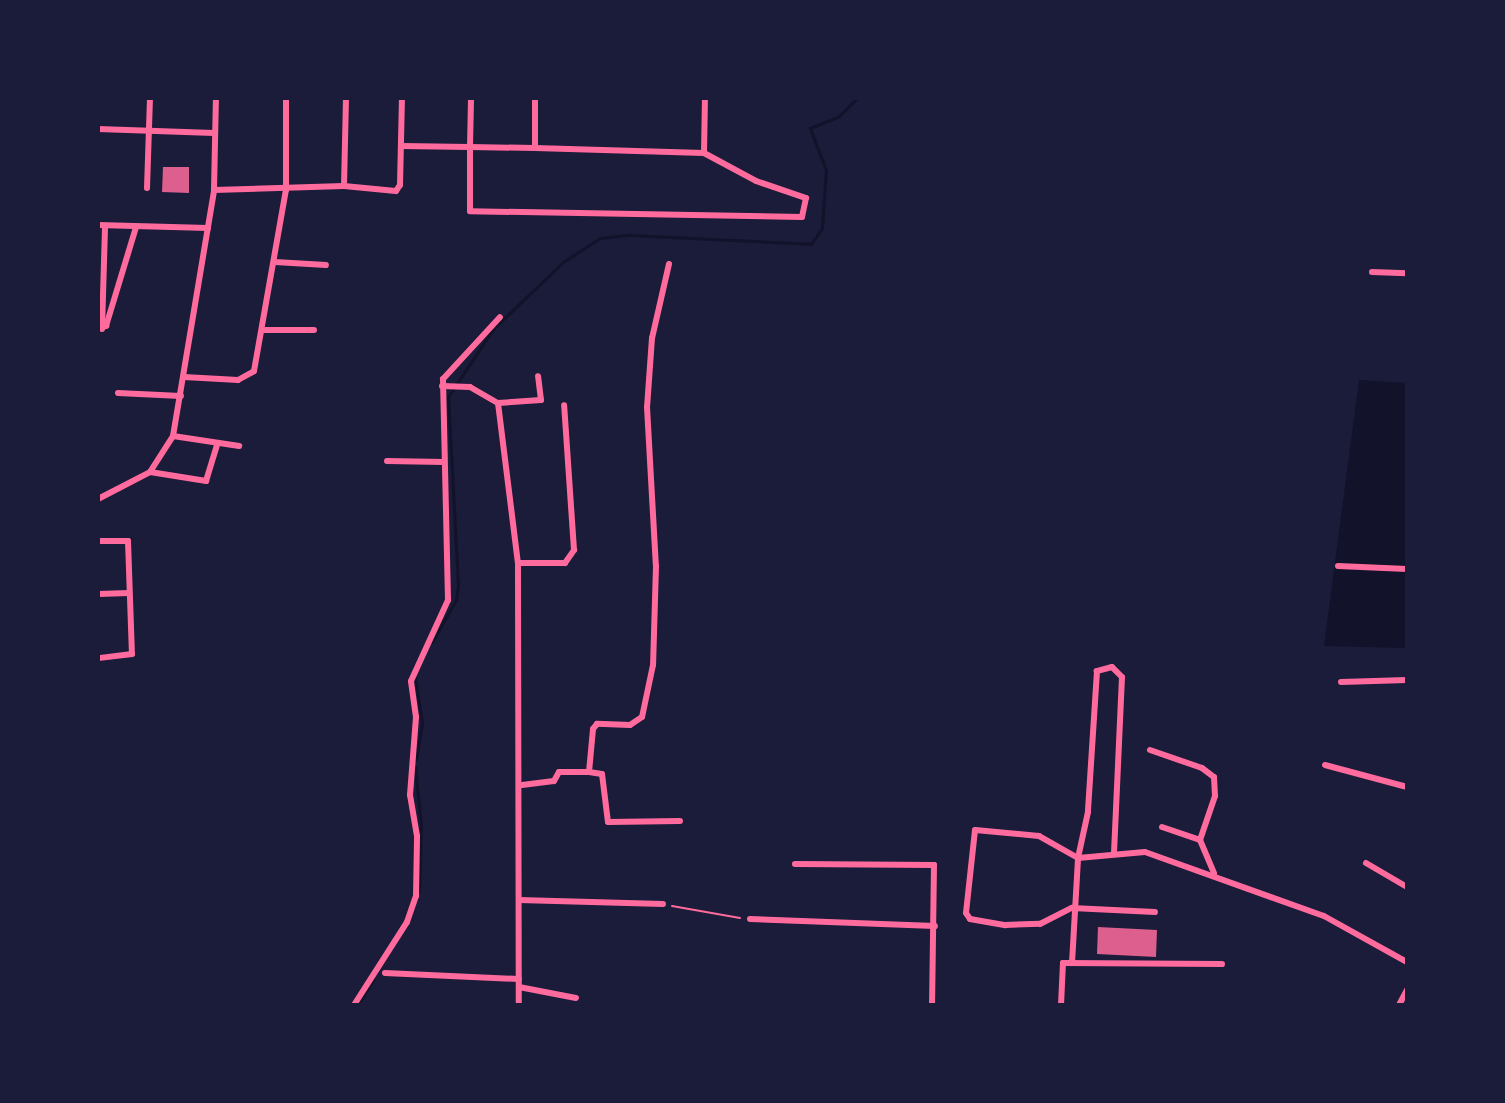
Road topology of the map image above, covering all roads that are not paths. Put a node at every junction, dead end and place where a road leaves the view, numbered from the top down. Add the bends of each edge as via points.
1 (150, 98) edge
2 (216, 98) edge
3 (286, 98) edge
4 (346, 98) edge
5 (402, 98) edge
6 (471, 98) edge
7 (535, 98) edge
8 (705, 98) edge
9 (98, 129) edge
10 (150, 129) junction
11 (214, 133) junction
12 (401, 146) junction
13 (470, 147) junction
14 (535, 148) junction
15 (704, 153) junction
16 (344, 186) junction
17 (147, 188) dead end
18 (214, 190) junction
19 (286, 190) junction
20 (102, 226) edge
21 (136, 227) junction
22 (208, 228) junction
23 (275, 262) junction
24 (669, 264) dead end
25 (326, 265) dead end
26 (1372, 272) dead end
27 (1407, 273) edge
28 (500, 317) dead end
29 (100, 329) edge
30 (264, 330) junction
31 (314, 330) dead end
32 (538, 376) dead end
33 (184, 377) junction
34 (445, 386) junction
35 (118, 393) dead end
36 (181, 396) junction
37 (498, 403) junction
38 (564, 405) dead end
39 (173, 436) junction
40 (217, 445) junction
41 (239, 446) dead end
42 (387, 461) dead end
43 (444, 462) junction
44 (150, 472) junction
45 (98, 499) edge
46 (98, 541) edge
47 (518, 563) junction
48 (1338, 566) dead end
49 (1407, 569) edge
50 (129, 593) junction
51 (98, 594) edge
52 (98, 658) edge
53 (1407, 680) edge
54 (1341, 682) dead end
55 (1150, 750) dead end
56 (1325, 765) dead end
57 (589, 772) junction
58 (522, 785) junction
59 (1407, 787) edge
60 (680, 821) dead end
61 (1162, 827) dead end
62 (1200, 840) junction
63 (1114, 853) junction
64 (1078, 858) junction
65 (1366, 863) dead end
66 (795, 864) dead end
67 (1214, 873) junction
68 (1407, 887) edge
69 (519, 900) junction
70 (663, 904) road end
71 (1072, 908) junction
72 (1155, 912) dead end
73 (750, 919) road end
74 (935, 926) junction
75 (1407, 962) edge
76 (1072, 963) junction
77 (1222, 964) dead end
78 (385, 973) dead end
79 (519, 983) junction
80 (1407, 990) edge
81 (576, 998) dead end
82 (354, 1005) edge
83 (519, 1005) edge
84 (932, 1005) edge
85 (1061, 1005) edge
86 (1399, 1005) edge

1 - 10 street
2 - 11 street
3 - 19 street
4 - 16 street
5 - 12 street
6 - 13 street
7 - 14 street
8 - 15 street
9 - 10 street
10 - 11 street
10 - 17 street
11 - 18 street
12 - 13 street
12 - 16 street via 398,190
13 - 14 street
13 - 15 street via 470,211 802,217 806,198 756,181
14 - 15 street
16 - 19 street
18 - 19 street
18 - 22 street
19 - 23 street
20 - 21 street
20 - 29 street
21 - 22 street
21 - 29 street
22 - 33 street
23 - 25 street
23 - 30 street
24 - 57 street via 652,338 647,407 656,566 653,665 642,717 630,725 593,729
26 - 27 street
28 - 34 street via 453,364
30 - 31 street
30 - 33 street via 247,377
32 - 37 street via 541,400
33 - 36 street
34 - 37 street via 470,387
34 - 43 street
35 - 36 street
36 - 39 street
37 - 47 street
38 - 47 street via 574,550 560,564
39 - 40 street
39 - 44 street
40 - 41 street
40 - 44 street via 206,481
42 - 43 street
43 - 82 street via 448,600 411,681 416,717 410,795 417,836 416,896 407,922
44 - 45 street
46 - 50 street via 128,541
47 - 58 street via 517,741
48 - 49 street
50 - 51 street
50 - 52 street via 131,655
53 - 54 street
55 - 62 street via 1214,777 1215,796
56 - 59 street
57 - 58 street via 559,772 554,781
57 - 60 street via 602,774 608,822
58 - 69 street
61 - 62 street
62 - 67 street
63 - 64 street
63 - 64 street via 1122,677 1112,667 1097,671 1088,812
63 - 67 street via 1145,852
64 - 71 street
64 - 71 street via 1039,836 976,830 972,835 966,908 970,919 1040,924
65 - 68 street
66 - 74 street via 933,864
67 - 75 street via 1324,916
69 - 70 street
69 - 79 street
71 - 72 street
71 - 76 street
73 - 74 street
74 - 84 street
76 - 77 street
76 - 85 street via 1060,965
78 - 79 street
79 - 81 street
79 - 83 street
80 - 86 street

